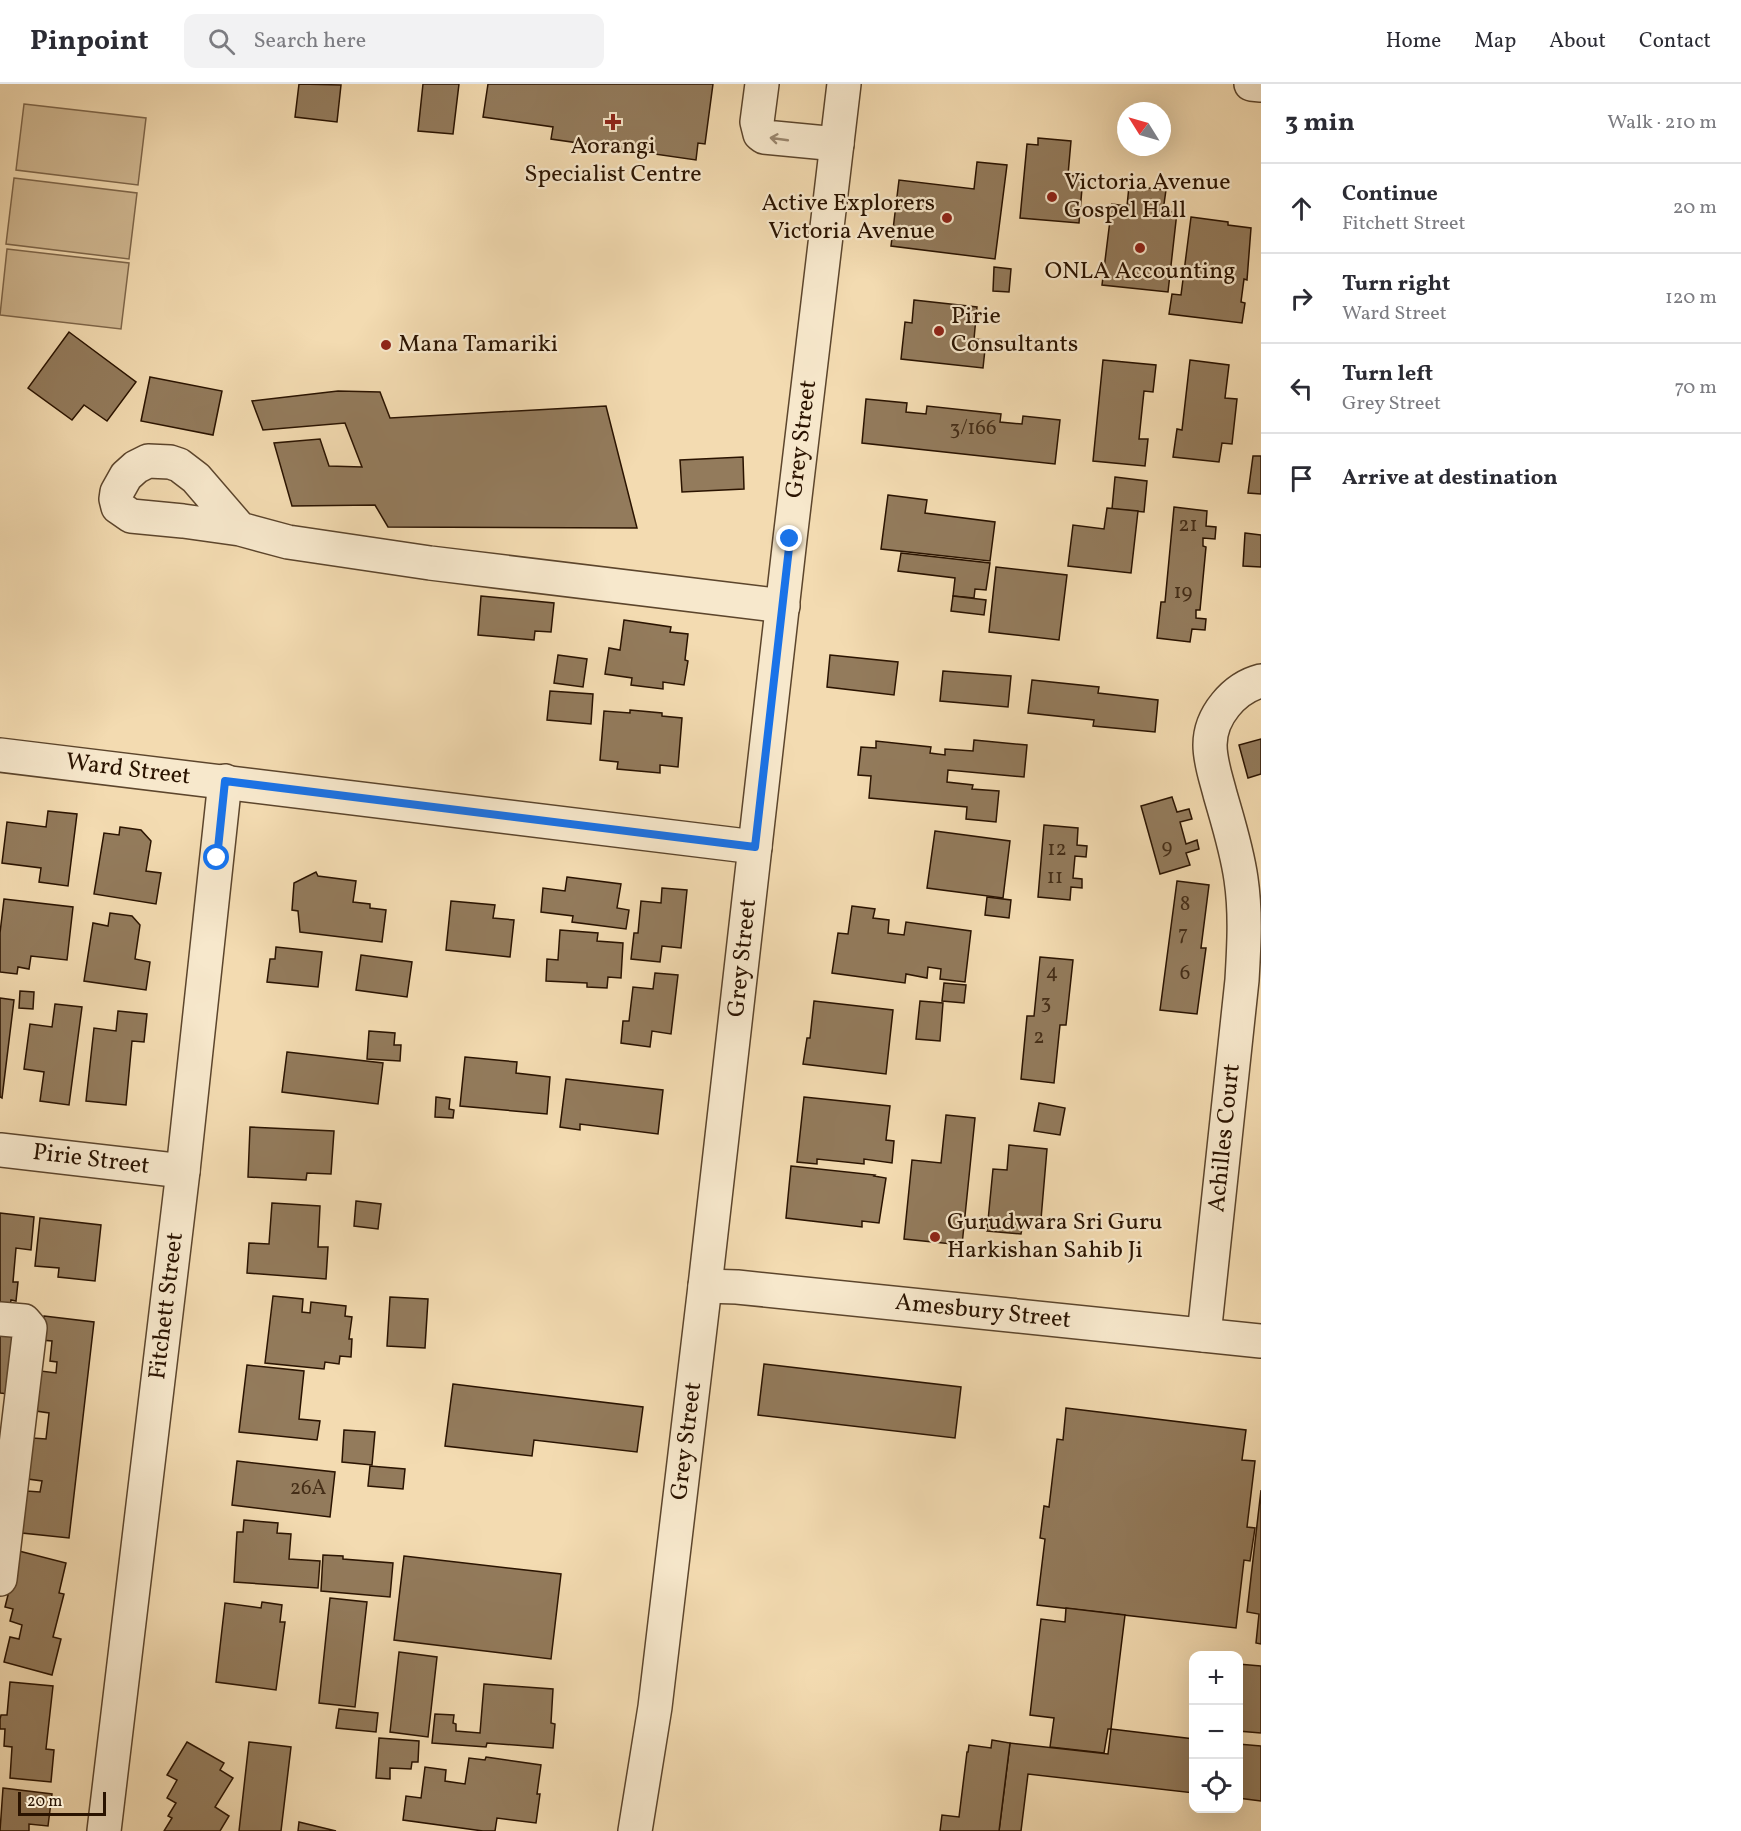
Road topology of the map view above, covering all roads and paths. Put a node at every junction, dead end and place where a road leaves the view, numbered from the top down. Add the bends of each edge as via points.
1 (762, 84) edge
2 (844, 84) edge
3 (1251, 84) edge
4 (1261, 85) edge
5 (837, 144) junction
6 (240, 529) dead end
7 (783, 606) junction
8 (1261, 681) edge
9 (0, 754) edge
10 (225, 781) junction
11 (755, 847) junction
12 (0, 1149) edge
13 (183, 1171) junction
14 (705, 1286) junction
15 (0, 1320) edge
16 (1204, 1335) junction
17 (1261, 1341) edge
18 (1, 1572) edge
19 (104, 1831) edge
20 (635, 1831) edge

5 -> 1 street via 760,134 757,122
2 - 5 street, Grey Street
3 - 4 street
5 - 7 street, Grey Street
6 - 7 street via 288,542 430,563
7 - 11 street, Grey Street
8 - 16 street, Achilles Court via 1248,685 1225,706 1212,730 1210,743 1238,860 1245,924
9 - 10 street, Ward Street
10 - 11 street, Ward Street
10 - 13 street, Fitchett Street
11 - 14 street, Grey Street
12 - 13 street, Pirie Street
13 - 19 street, Fitchett Street
14 - 16 street, Amesbury Street
14 - 20 street, Grey Street via 655,1707
15 - 18 street via 24,1321 30,1328
16 - 17 street, Amesbury Street

